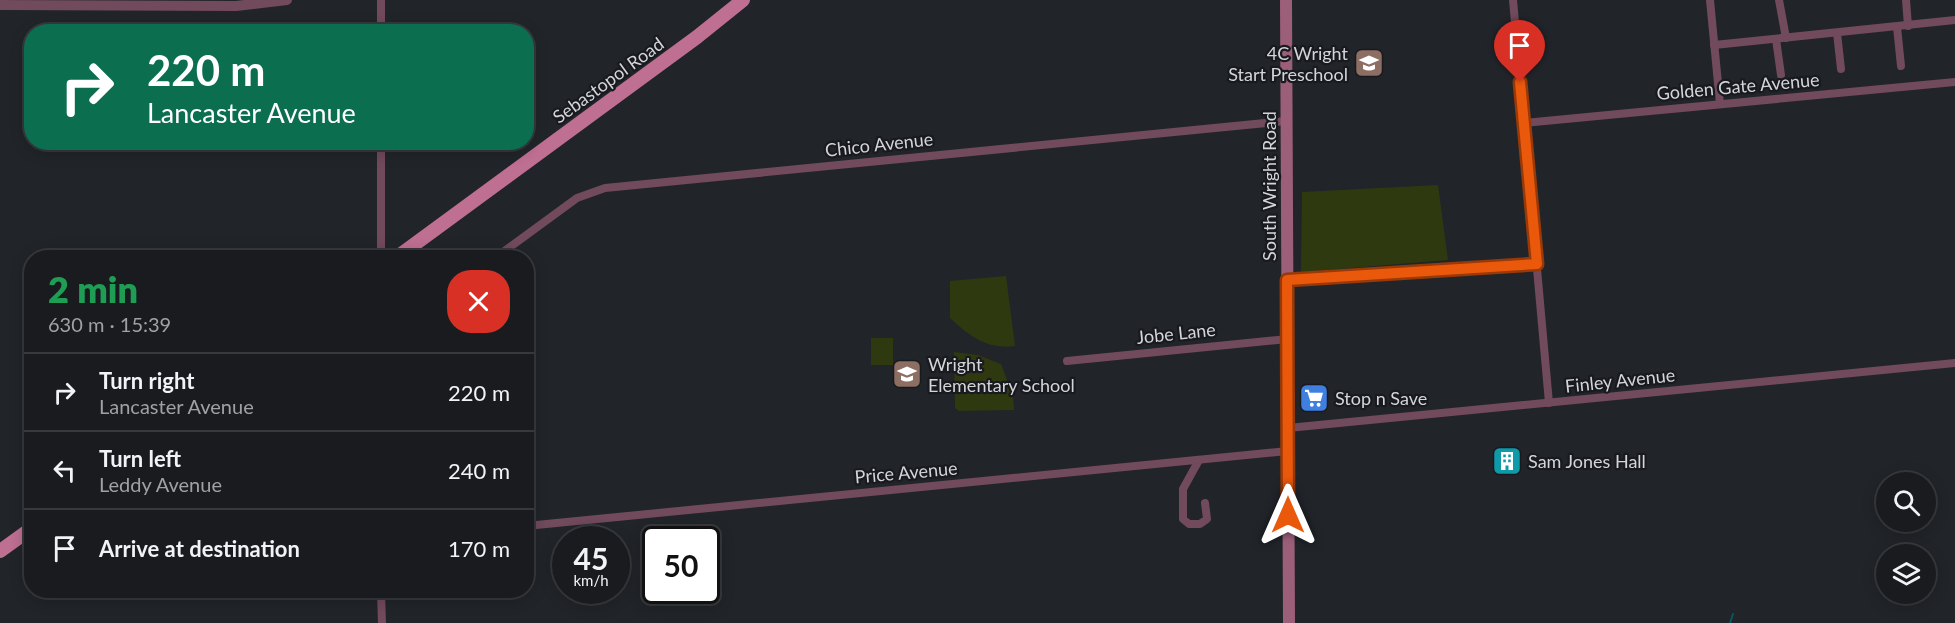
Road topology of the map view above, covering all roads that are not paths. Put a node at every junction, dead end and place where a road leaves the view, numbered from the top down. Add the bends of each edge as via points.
1 (287, 0) edge
2 (381, 0) edge
3 (743, 0) edge
4 (753, 0) edge
5 (1286, 0) edge
6 (1513, 0) edge
7 (1710, 0) edge
8 (1779, 0) edge
9 (1906, 0) edge
10 (0, 5) edge
11 (1955, 20) edge
12 (381, 24) edge
13 (1908, 26) junction
14 (1897, 27) junction
15 (1837, 33) junction
16 (697, 37) junction
17 (1781, 38) junction
18 (1714, 45) junction
19 (1901, 66) dead end
20 (1841, 69) dead end
21 (1781, 75) dead end
22 (1955, 82) edge
23 (1720, 104) junction
24 (1286, 121) junction
25 (1523, 123) junction
26 (381, 150) edge
27 (381, 250) edge
28 (407, 250) edge
29 (506, 250) edge
30 (1537, 264) junction
31 (1287, 280) junction
32 (1288, 339) junction
33 (1067, 361) dead end
34 (1955, 363) edge
35 (1549, 403) junction
36 (1288, 428) junction
37 (1288, 451) junction
38 (1199, 459) junction
39 (1205, 503) dead end
40 (534, 525) edge
41 (24, 534) edge
42 (0, 551) edge
43 (381, 598) edge
44 (382, 623) edge
45 (1289, 623) edge

1 - 10 street via 236,6
2 - 12 street
3 - 16 main road, Sebastopol Road
4 - 16 main road, Sebastopol Road
5 - 24 main road, South Wright Road
6 - 25 street
7 - 18 street
8 - 17 street
9 - 13 street
11 - 13 street
13 - 14 street
14 - 15 street
14 - 19 street
15 - 17 street
15 - 20 street
16 - 28 main road, Sebastopol Road
17 - 18 street
17 - 21 street
18 - 23 street
22 - 23 street, Golden Gate Avenue
23 - 25 street, Golden Gate Avenue
24 - 29 street, Chico Avenue via 605,188 577,198
24 - 31 main road, South Wright Road
25 - 30 street
26 - 27 street
30 - 31 street
30 - 35 street
31 - 32 main road, South Wright Road
32 - 33 street, Jobe Lane
32 - 36 main road, South Wright Road
34 - 35 street, Finley Avenue
35 - 36 street, Finley Avenue
36 - 37 main road, South Wright Road
37 - 38 street, Price Avenue
37 - 45 main road, South Wright Road
38 - 39 street via 1183,489 1183,519 1189,524 1207,519
38 - 40 street, Price Avenue
41 - 42 main road
43 - 44 street

